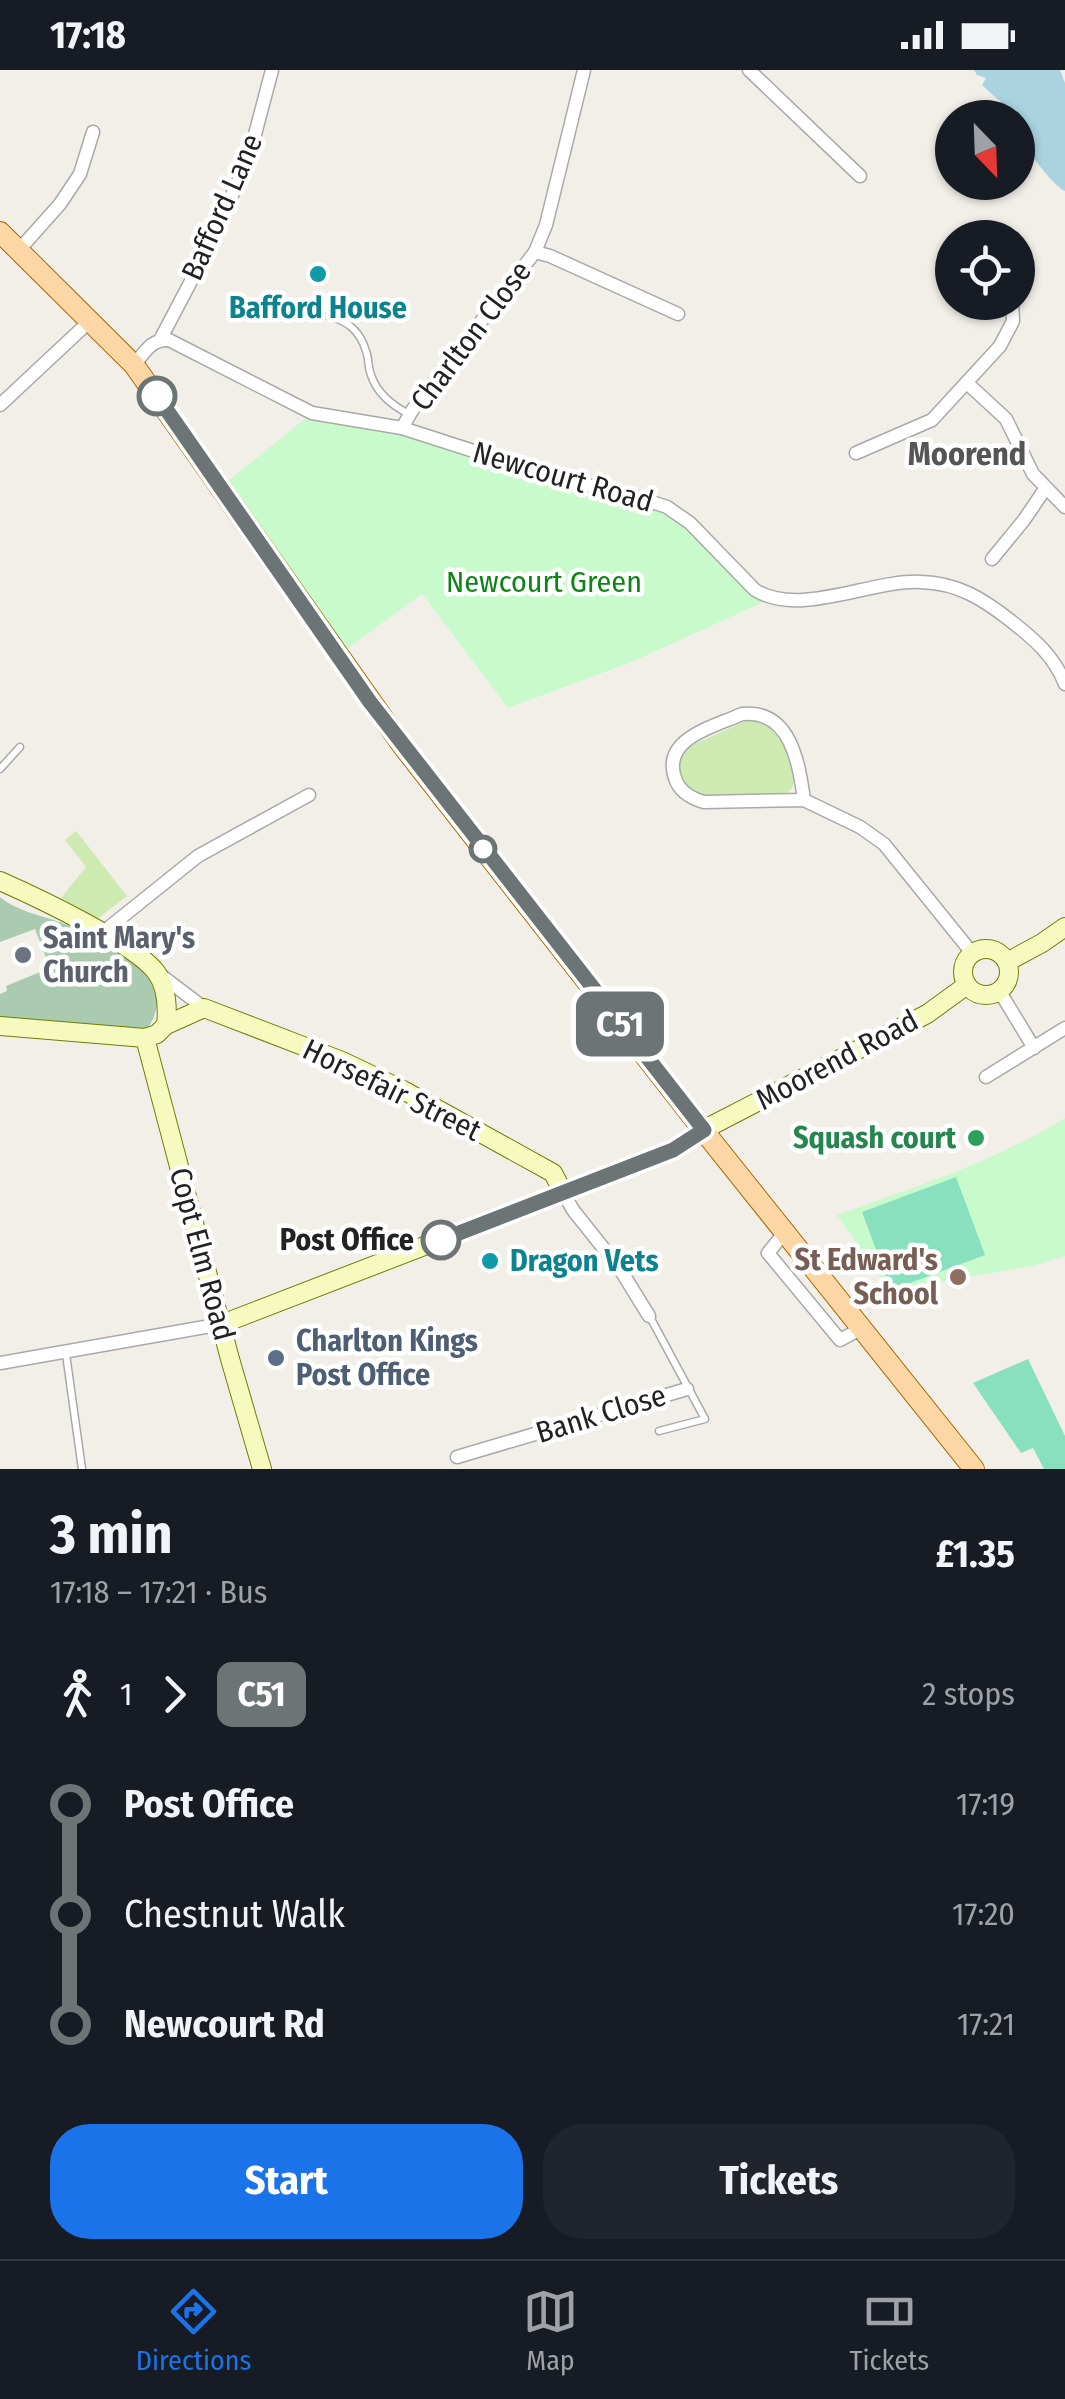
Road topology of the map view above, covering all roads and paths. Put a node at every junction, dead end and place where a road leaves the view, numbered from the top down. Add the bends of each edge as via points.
1 (272, 70) edge
2 (584, 70) edge
3 (749, 70) edge
4 (93, 132) dead end
5 (860, 176) dead end
6 (0, 232) edge
7 (18, 250) junction
8 (534, 252) junction
9 (678, 314) dead end
10 (328, 316) dead end
11 (91, 320) junction
12 (1012, 320) edge
13 (160, 340) junction
14 (134, 365) junction
15 (967, 383) junction
16 (0, 405) edge
17 (410, 414) junction
18 (402, 428) junction
19 (856, 453) dead end
20 (1045, 489) junction
21 (1065, 507) edge
22 (992, 559) dead end
23 (1065, 684) edge
24 (20, 747) dead end
25 (0, 769) edge
26 (309, 795) dead end
27 (804, 800) junction
28 (0, 881) edge
29 (1065, 927) edge
30 (102, 933) junction
31 (972, 954) junction
32 (1007, 962) junction
33 (156, 971) junction
34 (967, 985) junction
35 (1000, 992) junction
36 (204, 1008) junction
37 (166, 1025) junction
38 (0, 1026) edge
39 (1065, 1028) edge
40 (146, 1038) junction
41 (1034, 1048) junction
42 (986, 1076) dead end
43 (704, 1130) junction
44 (564, 1194) junction
45 (650, 1316) joint
46 (222, 1324) junction
47 (66, 1352) junction
48 (0, 1363) edge
49 (687, 1389) junction
50 (659, 1431) dead end
51 (457, 1457) dead end
52 (82, 1469) edge
53 (262, 1469) edge
54 (974, 1469) edge

1 - 13 street, Bafford Lane via 250,157
2 - 8 street, Charlton Close
3 - 5 street
4 - 7 street via 80,174
6 - 7 main road
7 - 11 main road
8 - 9 street
8 - 17 street, Charlton Close
10 - 17 lane via 358,332 377,386
11 - 14 main road
11 - 16 street
12 - 15 street via 1000,346
13 - 14 street
13 - 18 street, Newcourt Road via 180,344 312,413
14 - 43 main road via 370,702
15 - 19 street via 932,420
15 - 20 street via 1006,419
17 - 18 street, Charlton Close
18 - 23 street, Newcourt Road via 667,507 768,598 917,581 960,589 1038,643
20 - 21 street
20 - 22 street
24 - 25 lane
26 - 30 street via 198,856
27 - 27 street via 695,800 676,782 674,757 682,742 742,714 766,716 788,736
27 - 31 street via 884,844
28 - 30 street, Horsefair Street
29 - 32 street
30 - 33 street, Horsefair Street
31 - 32 street via 992,949
31 - 34 street via 964,965
32 - 35 street via 1010,975
33 - 36 street, Horsefair Street
33 - 37 street via 165,991
34 - 35 street via 982,996
34 - 43 street, Moorend Road via 927,1014
35 - 41 street
36 - 37 street
36 - 44 street, Horsefair Street via 403,1090 553,1172
37 - 40 street
38 - 40 street
39 - 41 street
40 - 46 street, Copt Elm Road
41 - 42 street
43 - 44 street, Moorend Road via 673,1150
43 - 54 main road
44 - 45 street
44 - 46 street, Moorend Road
45 - 49 lane
46 - 47 street
46 - 53 street, Copt Elm Road
47 - 48 street
47 - 52 lane
49 - 50 lane via 705,1419
49 - 51 street, Bank Close

